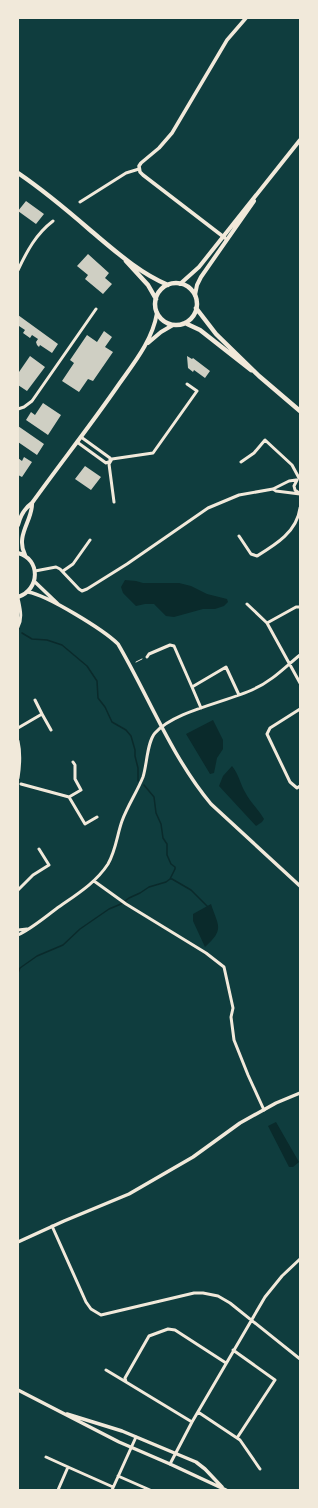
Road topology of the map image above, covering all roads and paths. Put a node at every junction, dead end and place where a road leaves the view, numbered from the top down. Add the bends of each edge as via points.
1 (246, 18) edge
2 (300, 140) edge
3 (139, 169) junction
4 (18, 172) edge
5 (258, 193) junction
6 (80, 202) dead end
7 (53, 221) dead end
8 (223, 236) junction
9 (227, 240) junction
10 (121, 256) junction
11 (18, 270) edge
12 (168, 284) junction
13 (180, 284) junction
14 (195, 295) junction
15 (156, 299) junction
16 (196, 308) junction
17 (96, 309) dead end
18 (157, 313) junction
19 (185, 323) junction
20 (173, 325) junction
21 (146, 344) junction
22 (259, 376) junction
23 (187, 384) dead end
24 (18, 409) edge
25 (300, 411) edge
26 (82, 437) junction
27 (77, 442) junction
28 (110, 461) junction
29 (241, 462) dead end
30 (298, 479) edge
31 (273, 489) junction
32 (300, 494) edge
33 (114, 502) dead end
34 (32, 503) junction
35 (300, 508) edge
36 (18, 525) edge
37 (239, 536) dead end
38 (90, 540) dead end
39 (18, 553) edge
40 (25, 556) junction
41 (35, 571) junction
42 (63, 571) junction
43 (35, 582) junction
44 (28, 592) junction
45 (18, 598) edge
46 (58, 604) junction
47 (247, 604) dead end
48 (300, 607) edge
49 (267, 623) junction
50 (18, 627) edge
51 (300, 655) edge
52 (146, 657) joint
53 (136, 662) dead end
54 (289, 664) junction
55 (300, 683) edge
56 (192, 687) junction
57 (239, 695) junction
58 (35, 700) dead end
59 (201, 708) junction
60 (300, 709) edge
61 (42, 714) junction
62 (162, 727) junction
63 (18, 728) edge
64 (51, 730) dead end
65 (18, 741) edge
66 (73, 762) dead end
67 (18, 779) edge
68 (19, 785) edge
69 (300, 786) edge
70 (69, 797) junction
71 (97, 817) dead end
72 (39, 849) dead end
73 (94, 881) junction
74 (300, 886) edge
75 (18, 890) edge
76 (27, 929) junction
77 (18, 930) edge
78 (18, 935) edge
79 (300, 1093) edge
80 (264, 1110) junction
81 (52, 1226) junction
82 (18, 1242) edge
83 (300, 1258) edge
84 (251, 1320) junction
85 (233, 1350) junction
86 (300, 1359) edge
87 (226, 1363) junction
88 (106, 1370) dead end
89 (126, 1382) junction
90 (18, 1390) edge
91 (60, 1412) junction
92 (198, 1412) junction
93 (192, 1422) junction
94 (136, 1437) junction
95 (237, 1438) junction
96 (130, 1447) junction
97 (176, 1453) junction
98 (46, 1457) dead end
99 (170, 1464) junction
100 (68, 1467) junction
101 (260, 1469) dead end
102 (118, 1476) junction
103 (113, 1489) edge
104 (58, 1490) edge
105 (150, 1490) edge
106 (225, 1490) edge

1 - 3 street via 227,40 172,133 141,163
2 - 5 main road
3 - 6 street via 126,173
3 - 8 street via 143,175
4 - 10 main road
5 - 8 main road
5 - 9 main road
7 - 11 street via 34,241
8 - 9 street
8 - 13 main road via 199,267
9 - 14 main road via 200,277
10 - 12 main road
10 - 15 main road via 148,285
12 - 13 main road
12 - 15 main road via 160,290
13 - 14 main road
14 - 16 main road
15 - 18 main road
16 - 19 main road via 192,317
16 - 22 main road via 216,334
17 - 24 street via 32,401
18 - 20 main road via 163,321
18 - 21 main road
19 - 20 main road
19 - 22 main road via 200,330
20 - 21 main road
21 - 26 main road
22 - 25 main road
23 - 28 street via 197,391 153,453
26 - 27 main road
26 - 28 street via 110,458
27 - 28 street via 106,463
27 - 34 main road
28 - 33 street via 108,464
29 - 30 street via 254,453 265,440 292,464
30 - 31 street
30 - 32 street via 294,486
31 - 32 street
31 - 42 street via 239,495 208,508 127,564 82,591
34 - 36 main road
34 - 40 main road via 33,508 22,542
35 - 37 street via 294,525 278,544 256,556 251,554
38 - 42 street via 73,564
39 - 40 main road
40 - 41 main road via 34,565
41 - 42 street via 56,568
41 - 43 main road
43 - 44 main road
43 - 46 street
44 - 45 main road
44 - 46 street
45 - 50 street via 21,620
46 - 62 street via 118,644
47 - 49 street
48 - 49 street
49 - 54 street
51 - 54 street
52 - 53 path
52 - 56 street via 170,645 174,646
54 - 55 street
54 - 57 street via 271,680
56 - 57 street via 226,667
56 - 59 street
57 - 59 street
58 - 61 street
59 - 62 street
60 - 69 street via 270,728 267,734 290,782 297,788
61 - 63 street
61 - 64 street
62 - 73 street via 150,742 146,769 122,821 112,856
62 - 74 street via 191,777 211,804
65 - 67 street
66 - 70 street via 75,779 81,790
67 - 68 street
68 - 70 street
70 - 71 street via 84,824
72 - 75 street via 49,865 33,875
73 - 76 street
73 - 80 street via 224,967 233,1008 231,1017 234,1040
76 - 77 street
76 - 78 street
79 - 80 street
80 - 81 street via 240,1122 184,1163 129,1194
81 - 82 street
81 - 84 street via 86,1302 91,1310 101,1315 187,1294 203,1293 218,1296
83 - 84 street via 282,1276
84 - 85 street
84 - 86 street
85 - 87 street
85 - 95 street via 275,1380
87 - 89 street via 175,1330 168,1329 149,1336 125,1378
87 - 92 street
88 - 89 street
89 - 93 street
90 - 91 street
91 - 94 street
91 - 96 street
92 - 93 street
92 - 95 street
93 - 97 street
94 - 96 street
94 - 97 street
95 - 101 street
96 - 99 street
96 - 102 street
97 - 99 street
97 - 106 street via 205,1468
98 - 100 street
99 - 106 street
100 - 103 street
100 - 104 street
102 - 103 street
102 - 105 street

